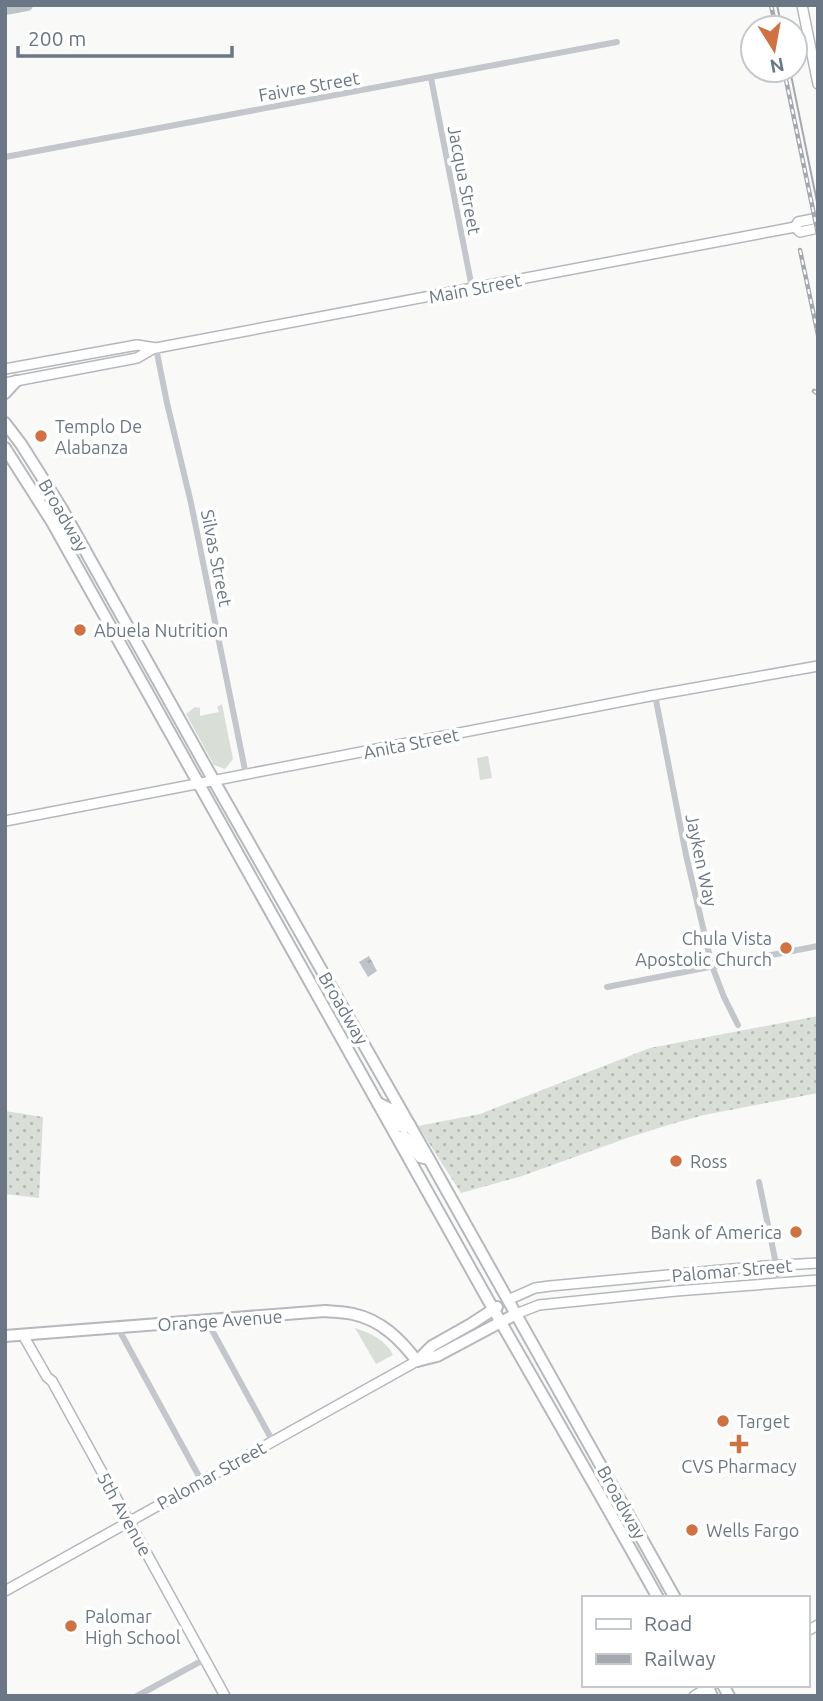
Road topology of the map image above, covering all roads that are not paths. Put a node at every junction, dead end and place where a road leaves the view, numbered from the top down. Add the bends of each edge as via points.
1 (802, 5) edge
2 (617, 42) dead end
3 (815, 59) edge
4 (431, 78) junction
5 (818, 84) edge
6 (5, 157) edge
7 (818, 218) edge
8 (795, 227) junction
9 (818, 228) edge
10 (472, 288) junction
11 (156, 348) junction
12 (5, 369) edge
13 (10, 382) edge
14 (5, 393) edge
15 (5, 423) edge
16 (5, 447) edge
17 (122, 615) junction
18 (108, 621) junction
19 (818, 666) edge
20 (655, 695) junction
21 (246, 775) junction
22 (214, 781) junction
23 (200, 784) junction
24 (5, 821) edge
25 (818, 946) edge
26 (712, 966) junction
27 (328, 981) junction
28 (607, 987) dead end
29 (314, 988) junction
30 (738, 1025) dead end
31 (378, 1103) junction
32 (410, 1125) junction
33 (398, 1138) junction
34 (429, 1159) junction
35 (759, 1182) dead end
36 (818, 1263) edge
37 (776, 1266) junction
38 (818, 1280) edge
39 (780, 1283) junction
40 (508, 1300) junction
41 (493, 1309) junction
42 (516, 1314) junction
43 (207, 1321) junction
44 (500, 1322) junction
45 (118, 1328) junction
46 (23, 1335) junction
47 (5, 1336) edge
48 (417, 1360) junction
49 (272, 1440) junction
50 (201, 1480) junction
51 (613, 1486) junction
52 (600, 1494) junction
53 (130, 1521) junction
54 (5, 1591) edge
55 (657, 1596) edge
56 (674, 1596) edge
57 (205, 1659) junction
58 (710, 1689) edge
59 (138, 1696) edge
60 (225, 1696) edge
61 (694, 1696) edge

1 - 3 main road
2 - 4 street, Faivre Street
3 - 5 main road
4 - 6 street, Faivre Street
4 - 10 street, Jacqua Street
7 - 8 main road, Main Street via 798,222
8 - 9 main road, Main Street via 800,232
8 - 10 main road, Main Street
10 - 11 main road, Main Street
11 - 12 main road, Main Street via 137,345
11 - 13 main road, Main Street via 137,358
11 - 21 street, Silvas Street
13 - 14 main road
15 - 17 main road, Broadway via 62,509
16 - 18 main road, Broadway
17 - 18 main road
17 - 22 main road, Broadway
18 - 23 main road, Broadway
19 - 20 main road, Anita Street
20 - 21 main road, Anita Street
20 - 26 street, Jayken Way
21 - 22 main road, Anita Street
22 - 23 main road, Anita Street
22 - 27 main road, Broadway
23 - 24 main road, Anita Street
23 - 29 main road, Broadway
25 - 26 street
26 - 28 street
26 - 30 street, Jayken Way
27 - 29 main road
27 - 32 main road, Broadway
29 - 31 main road, Broadway
31 - 32 main road via 390,1109 400,1126
31 - 33 main road, Broadway
32 - 34 main road, Broadway
33 - 34 main road via 404,1136 420,1157
33 - 41 main road, Broadway
34 - 40 main road, Broadway
35 - 37 street
36 - 37 main road, Palomar Street
37 - 39 street
37 - 40 main road, Palomar Street via 536,1288
38 - 39 main road, Palomar Street
39 - 42 main road, Palomar Street via 539,1305
40 - 41 main road, Palomar Street
40 - 42 main road, Broadway
41 - 44 main road, Broadway
41 - 48 main road, Palomar Street
42 - 44 main road, Palomar Street
42 - 51 main road, Broadway
43 - 45 main road, Orange Avenue
43 - 48 main road, Orange Avenue via 325,1311 352,1314 383,1326
43 - 49 street
44 - 48 main road, Palomar Street via 438,1356
44 - 52 main road, Broadway
45 - 46 main road, Orange Avenue
45 - 50 street
46 - 47 main road, Orange Avenue
46 - 53 main road, 5th Avenue
48 - 49 main road, Palomar Street
49 - 50 main road, Palomar Street
50 - 53 main road, Palomar Street
51 - 52 main road
51 - 56 main road, Broadway
52 - 55 main road, Broadway
53 - 54 main road, Palomar Street
53 - 57 main road, 5th Avenue
57 - 59 street
57 - 60 main road, 5th Avenue
58 - 61 main road

